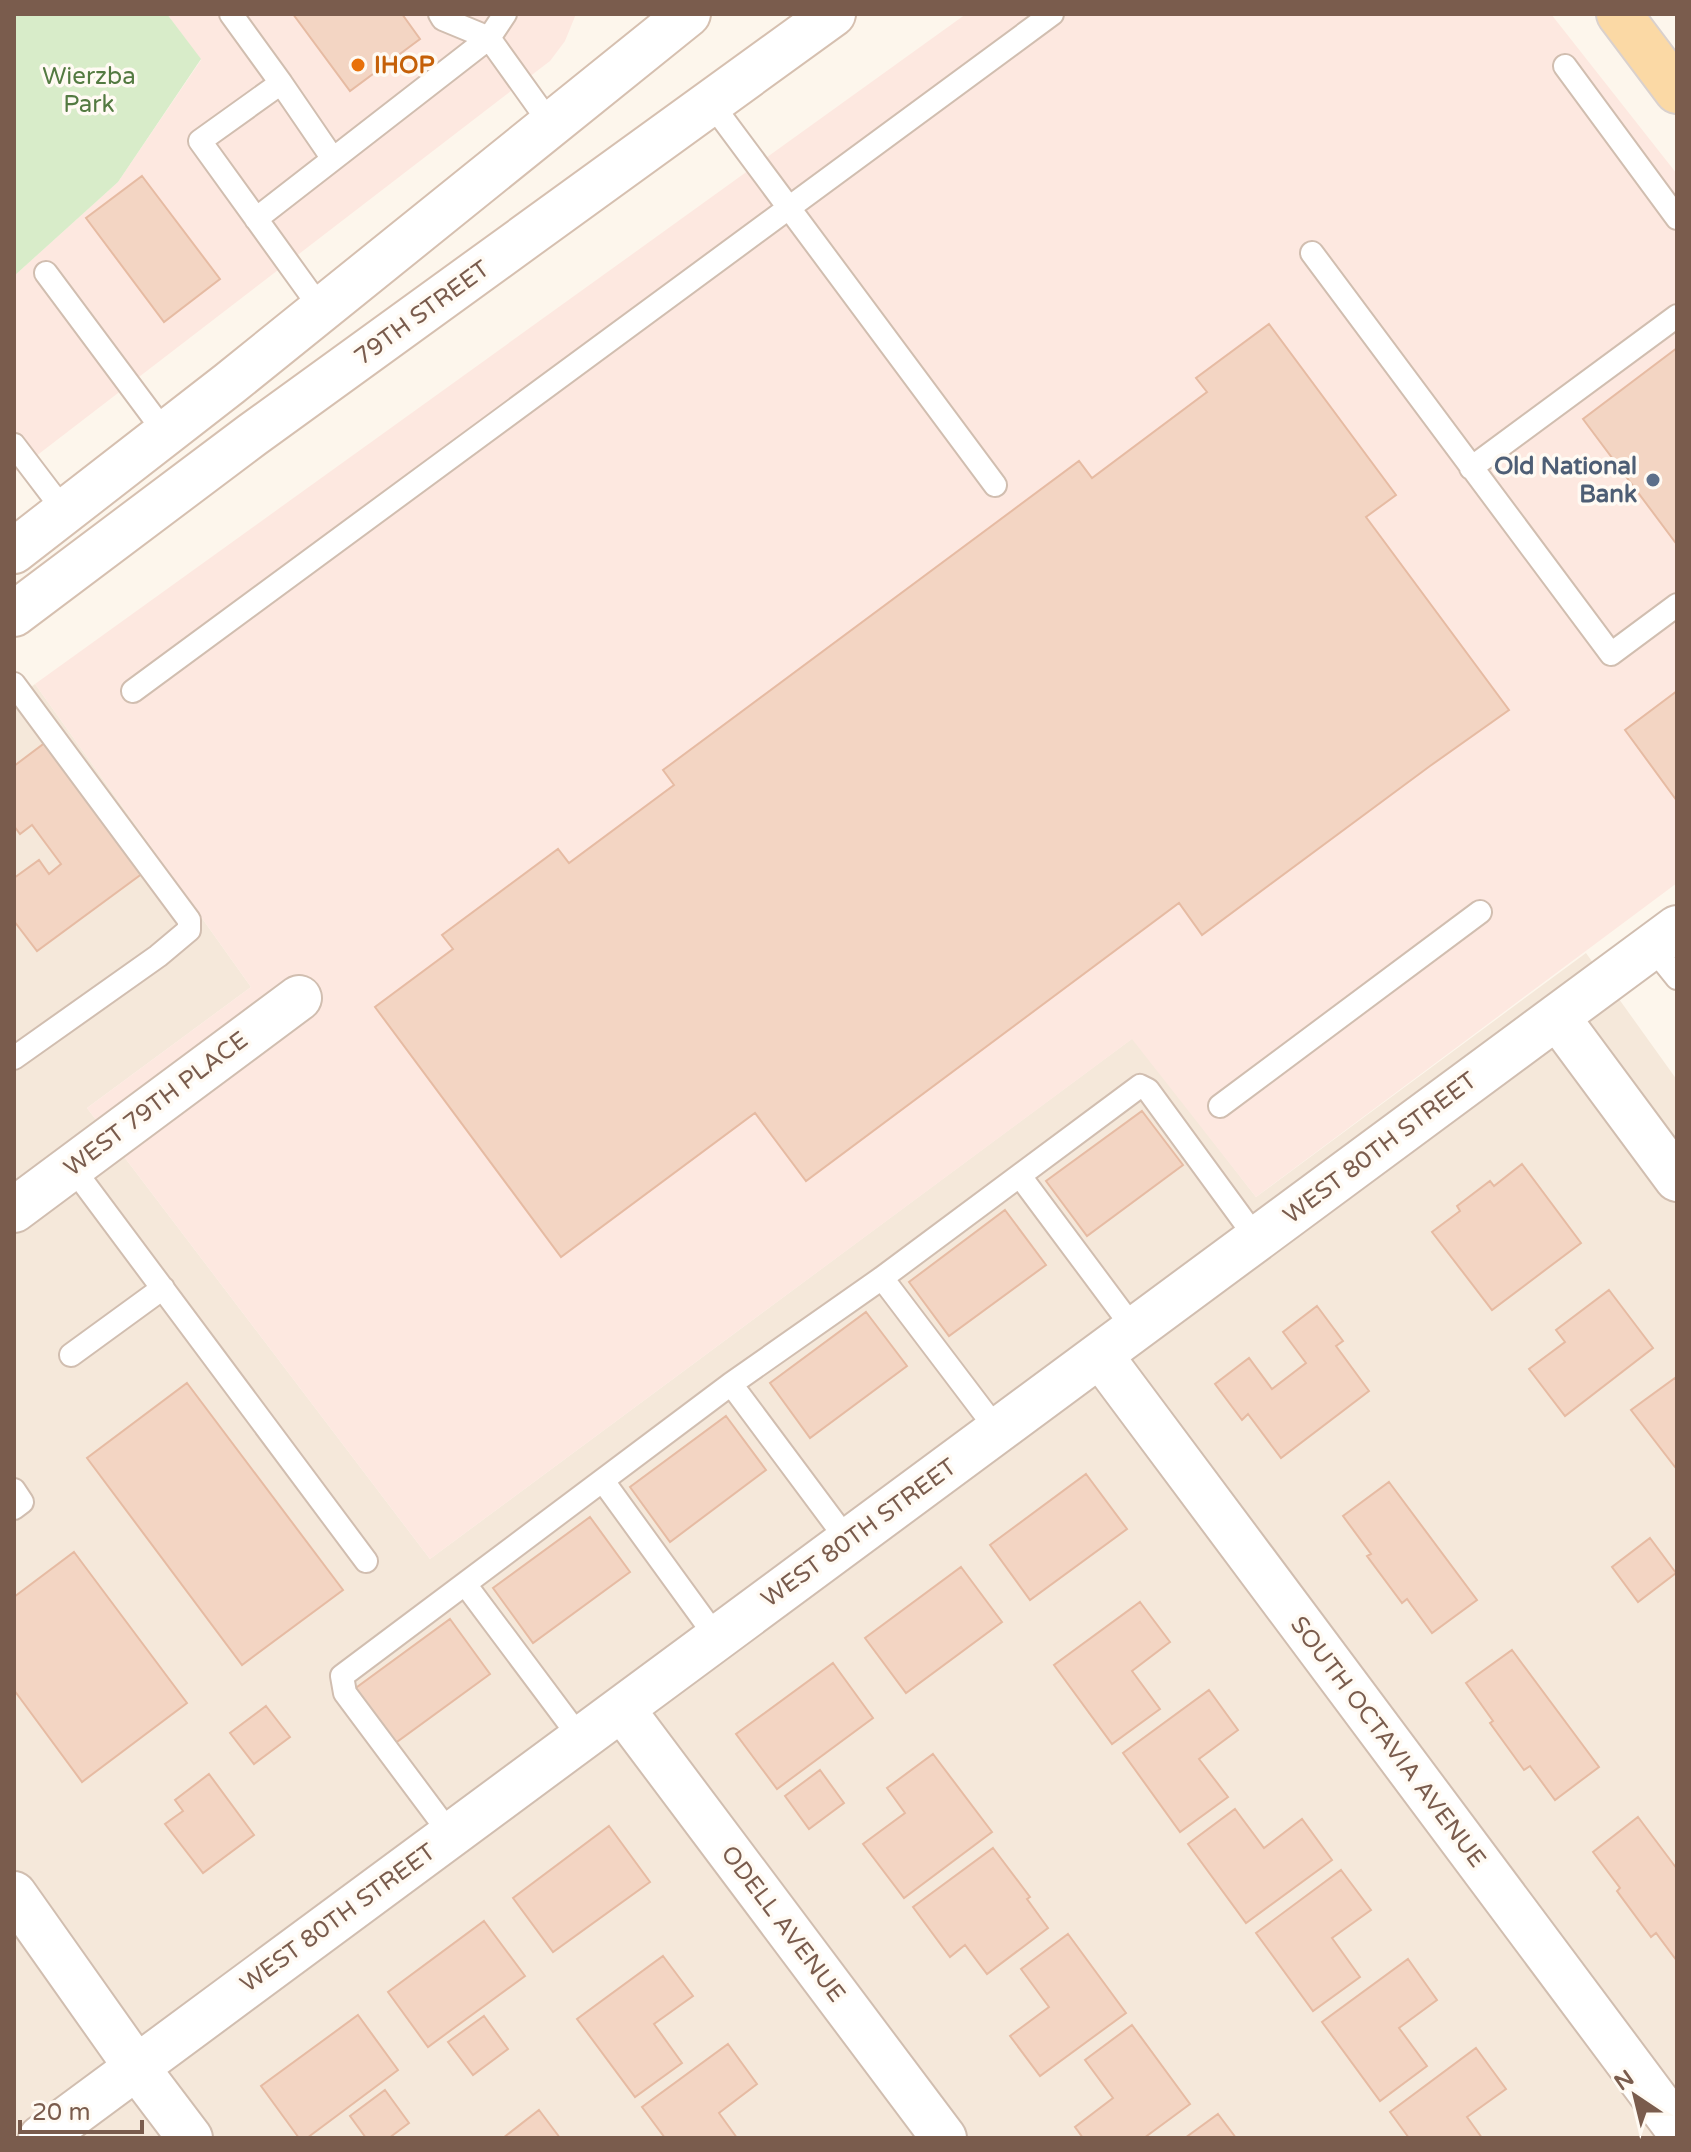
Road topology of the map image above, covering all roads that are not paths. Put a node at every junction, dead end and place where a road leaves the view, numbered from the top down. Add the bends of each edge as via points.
1 (231, 14) edge
2 (440, 14) edge
3 (505, 14) edge
4 (688, 14) edge
5 (833, 14) edge
6 (1052, 14) edge
7 (1619, 14) edge
8 (489, 38) junction
9 (1565, 66) dead end
10 (281, 83) junction
11 (1677, 91) edge
12 (711, 103) junction
13 (552, 126) junction
14 (333, 159) junction
15 (789, 208) junction
16 (1677, 218) edge
17 (256, 219) junction
18 (1312, 253) dead end
19 (46, 273) dead end
20 (322, 310) junction
21 (1677, 316) edge
22 (166, 434) junction
23 (14, 445) edge
24 (1471, 468) junction
25 (995, 485) dead end
26 (65, 512) junction
27 (14, 551) edge
28 (1677, 605) edge
29 (14, 614) edge
30 (14, 684) edge
31 (133, 691) dead end
32 (1480, 912) dead end
33 (1669, 951) edge
34 (299, 998) dead end
35 (1557, 1017) junction
36 (14, 1058) edge
37 (1220, 1106) dead end
38 (72, 1167) junction
39 (1020, 1176) junction
40 (1677, 1179) edge
41 (14, 1210) edge
42 (1257, 1239) junction
43 (882, 1278) junction
44 (163, 1288) junction
45 (1134, 1329) junction
46 (71, 1355) dead end
47 (1100, 1355) junction
48 (731, 1384) junction
49 (998, 1431) junction
50 (603, 1481) junction
51 (14, 1490) edge
52 (14, 1508) edge
53 (848, 1541) junction
54 (366, 1561) dead end
55 (465, 1584) junction
56 (717, 1638) junction
57 (622, 1709) junction
58 (581, 1739) junction
59 (451, 1835) junction
60 (14, 1894) edge
61 (137, 2068) junction
62 (1677, 2128) edge
63 (41, 2138) edge
64 (190, 2138) edge
65 (944, 2138) edge

1 - 10 lane
2 - 8 lane
3 - 8 lane
4 - 13 street
5 - 12 street, 79TH STREET
6 - 15 lane
7 - 11 main road
8 - 13 lane
8 - 14 lane
9 - 16 lane
10 - 14 lane
10 - 17 lane via 200,141
12 - 15 lane
12 - 29 street, 79TH STREET
13 - 20 street
14 - 17 lane
15 - 25 lane
15 - 31 lane
17 - 20 lane
18 - 24 lane
19 - 22 lane
20 - 22 street
21 - 24 lane
22 - 26 street
23 - 26 lane
24 - 28 lane via 1611,654
26 - 27 street
30 - 36 lane via 189,920 189,930
32 - 37 lane
33 - 35 street, WEST 80TH STREET
34 - 38 street, WEST 79TH PLACE
35 - 40 street
35 - 42 street, WEST 80TH STREET
38 - 41 street, WEST 79TH PLACE
38 - 44 lane
39 - 42 lane via 1140,1086
39 - 43 lane
39 - 45 lane
42 - 45 street, WEST 80TH STREET
43 - 48 lane
43 - 49 lane
44 - 46 lane
44 - 54 lane
45 - 47 street, WEST 80TH STREET
47 - 49 street, WEST 80TH STREET
47 - 62 street, SOUTH OCTAVIA AVENUE
48 - 50 lane
48 - 53 lane
49 - 53 street, WEST 80TH STREET
50 - 55 lane
50 - 56 lane
51 - 52 lane via 22,1502
53 - 56 street, WEST 80TH STREET
55 - 58 lane
55 - 59 lane via 342,1676 345,1693
56 - 57 street, WEST 80TH STREET
57 - 58 street, WEST 80TH STREET
57 - 65 street, ODELL AVENUE
58 - 59 street, WEST 80TH STREET
59 - 61 street, WEST 80TH STREET
60 - 61 street
61 - 63 street, WEST 80TH STREET
61 - 64 street

